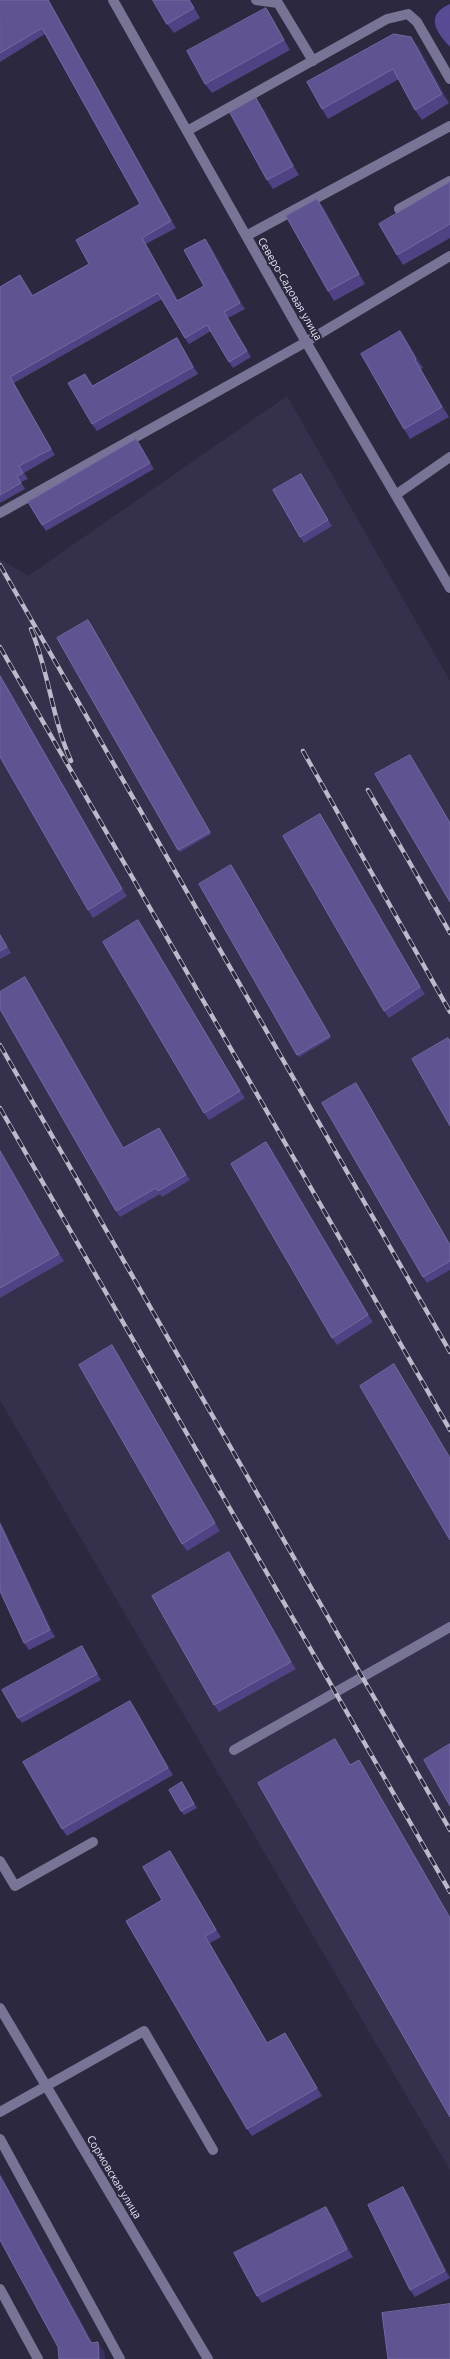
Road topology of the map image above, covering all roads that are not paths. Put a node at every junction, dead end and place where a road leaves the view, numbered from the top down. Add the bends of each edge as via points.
1 (113, 0) edge
2 (256, 0) edge
3 (313, 61) junction
4 (450, 79) edge
5 (450, 126) edge
6 (187, 131) junction
7 (450, 181) edge
8 (399, 208) dead end
9 (246, 236) junction
10 (450, 256) edge
11 (306, 342) junction
12 (450, 457) edge
13 (397, 494) junction
14 (0, 513) edge
15 (450, 588) edge
16 (450, 1627) edge
17 (234, 1750) dead end
18 (93, 1842) dead end
19 (0, 1861) edge
20 (0, 2008) edge
21 (46, 2086) junction
22 (0, 2112) edge
23 (0, 2139) edge
24 (213, 2150) dead end
25 (0, 2289) edge
26 (206, 2355) edge
27 (38, 2359) edge
28 (120, 2359) edge
29 (196, 2359) edge

1 - 6 street, Северо-Садовая улица
2 - 3 street via 278,3
3 - 4 street via 387,19 408,14 418,22
3 - 6 street
5 - 9 street
6 - 9 street, Северо-Садовая улица
7 - 8 street
9 - 11 street, Северо-Садовая улица
10 - 11 street
11 - 13 street, Северо-Садовая улица
11 - 14 street
12 - 13 street
13 - 15 street, Северо-Садовая улица
16 - 17 street
18 - 19 street via 15,1886
20 - 21 street, Сормовская улица
21 - 22 street
21 - 24 street via 144,2031
21 - 26 street, Сормовская улица
23 - 28 street
25 - 27 street
26 - 29 street

